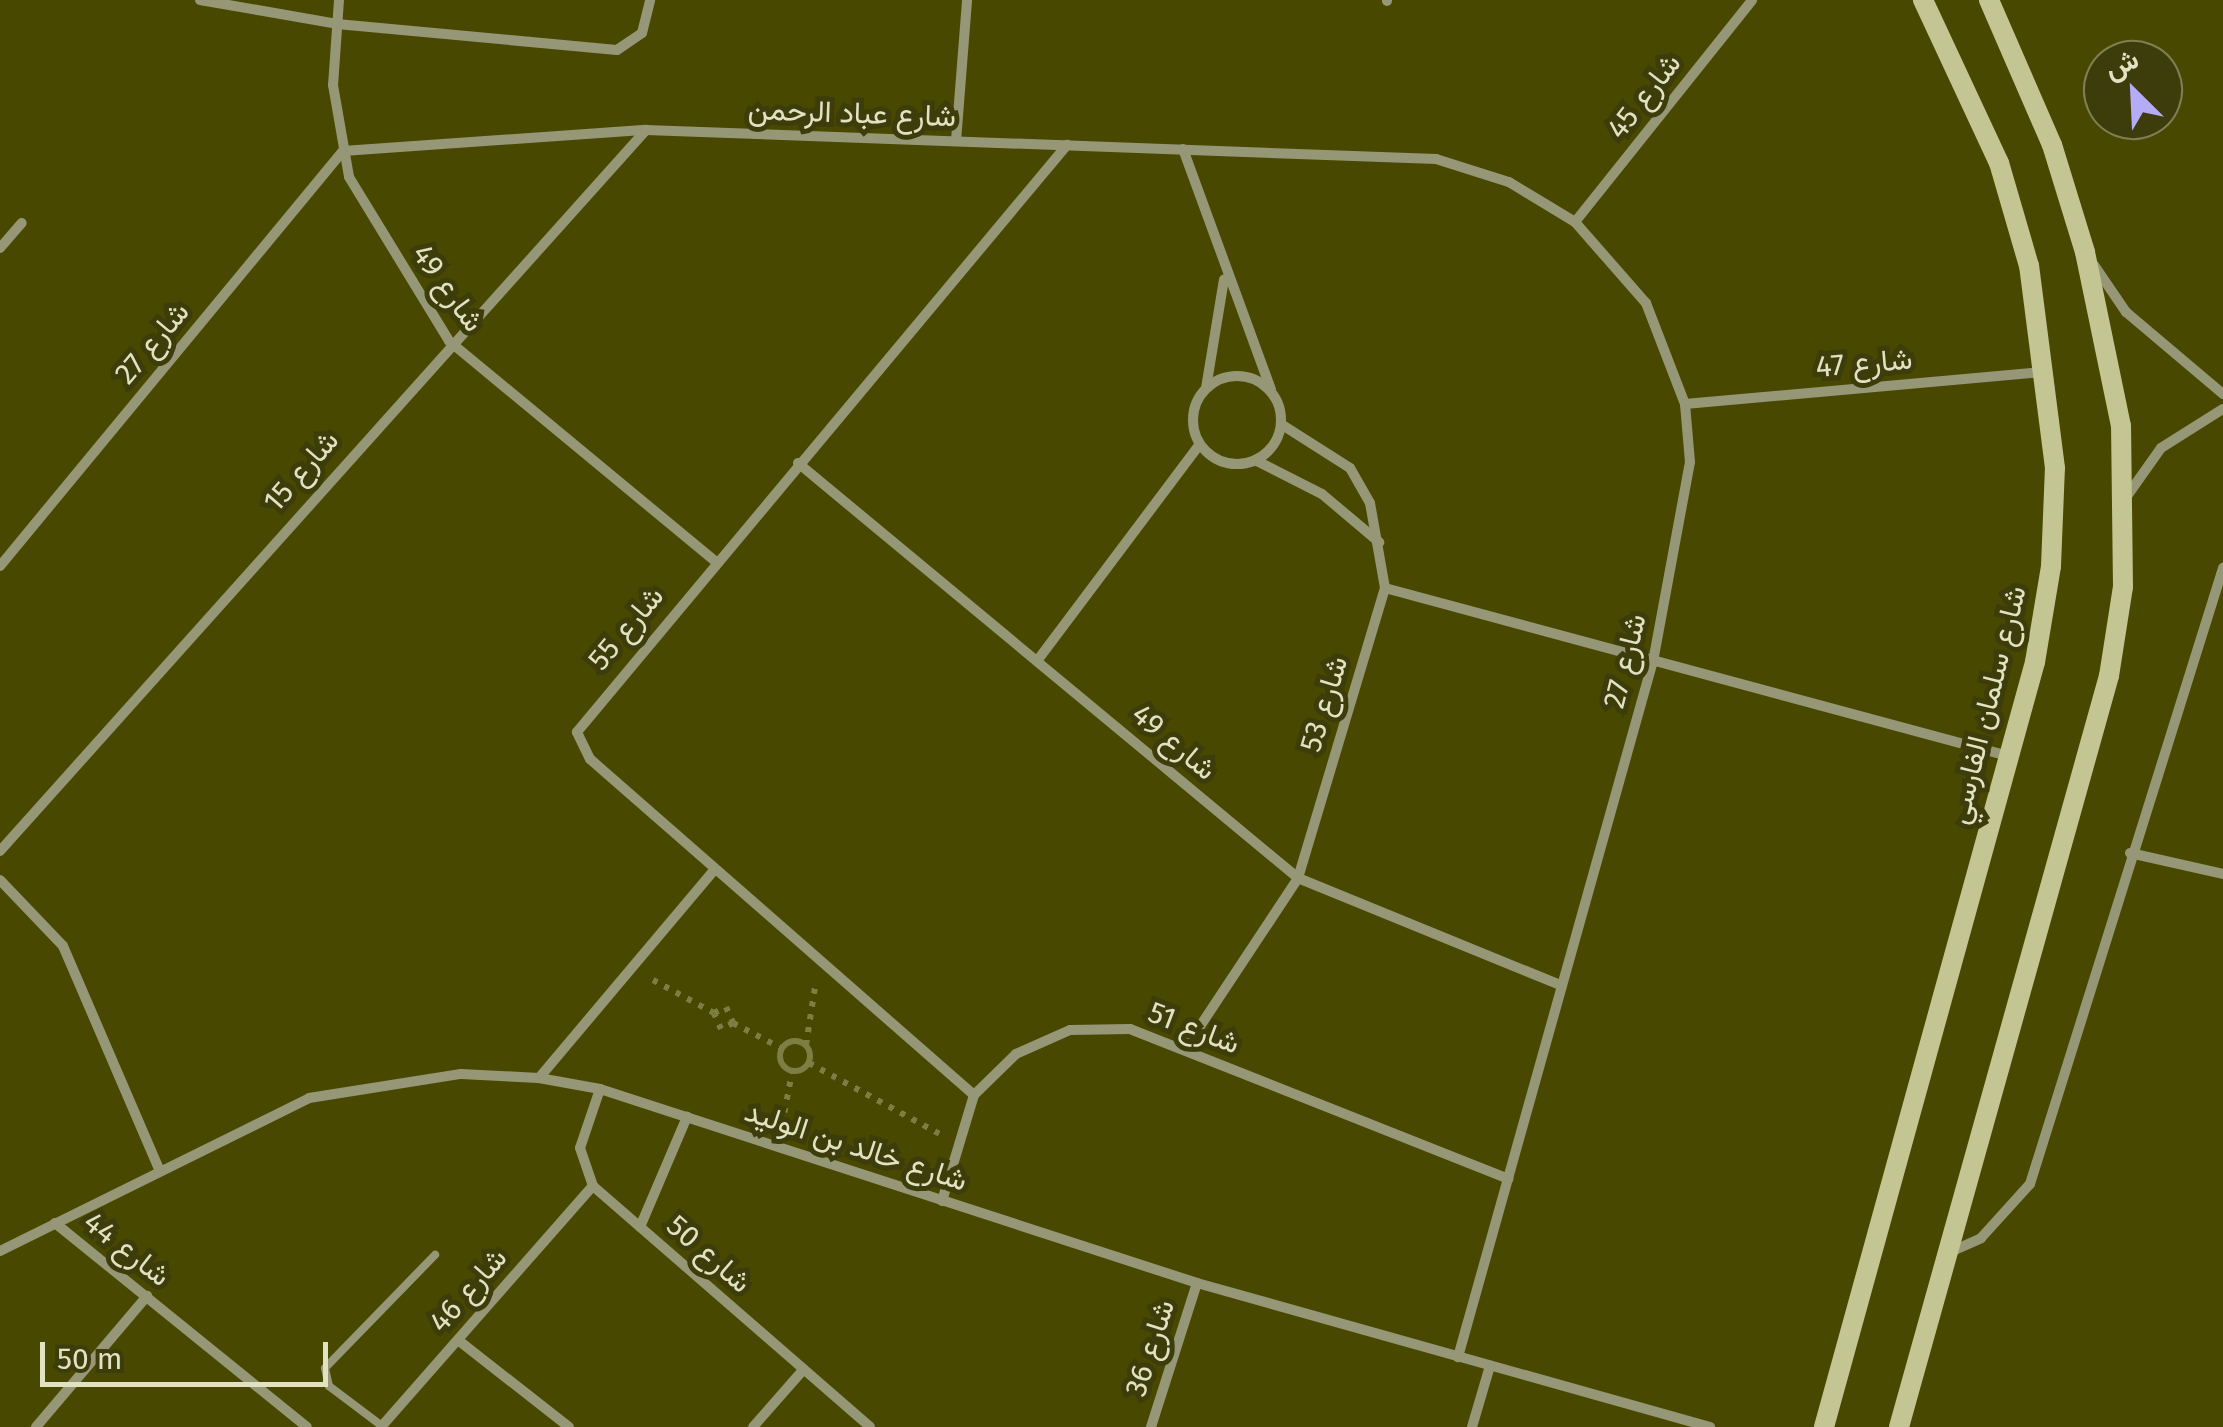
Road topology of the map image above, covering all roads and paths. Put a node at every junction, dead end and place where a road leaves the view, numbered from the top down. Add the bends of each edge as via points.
1 (200, 0) edge
2 (339, 0) edge
3 (650, 0) edge
4 (967, 0) edge
5 (1752, 0) edge
6 (1923, 0) edge
7 (1989, 0) edge
8 (230, 3) edge
9 (338, 24) junction
10 (646, 130) junction
11 (956, 141) junction
12 (1067, 145) junction
13 (1183, 149) junction
14 (344, 151) junction
15 (1359, 155) joint
16 (1575, 222) junction
17 (22, 223) dead end
18 (0, 248) edge
19 (2085, 252) junction
20 (1225, 273) junction
21 (449, 341) junction
22 (2047, 371) junction
23 (1206, 388) junction
24 (1273, 394) junction
25 (2223, 394) edge
26 (1685, 404) junction
27 (2223, 409) edge
28 (1281, 424) junction
29 (1200, 444) junction
30 (1255, 460) junction
31 (798, 462) junction
32 (2126, 497) junction
33 (1379, 542) junction
34 (714, 561) junction
35 (0, 566) edge
36 (2223, 568) edge
37 (1385, 588) junction
38 (1037, 661) junction
39 (1653, 661) junction
40 (2008, 756) junction
41 (1, 847) edge
42 (2130, 853) junction
43 (714, 870) junction
44 (2223, 874) edge
45 (1298, 878) junction
46 (0, 880) edge
47 (819, 960) junction
48 (631, 968) junction
49 (1562, 986) junction
50 (714, 1012) junction
51 (734, 1023) junction
52 (806, 1045) junction
53 (781, 1048) junction
54 (1185, 1049) junction
55 (809, 1064) junction
56 (792, 1072) junction
57 (538, 1078) junction
58 (600, 1089) junction
59 (974, 1095) junction
60 (688, 1117) junction
61 (959, 1144) junction
62 (778, 1147) junction
63 (159, 1168) junction
64 (1508, 1179) junction
65 (593, 1186) junction
66 (942, 1201) junction
67 (55, 1223) junction
68 (640, 1227) junction
69 (0, 1251) edge
70 (1947, 1254) junction
71 (436, 1255) dead end
72 (1197, 1284) junction
73 (147, 1296) junction
74 (458, 1340) junction
75 (1458, 1357) junction
76 (1490, 1366) junction
77 (804, 1370) junction
78 (36, 1427) edge
79 (307, 1427) edge
80 (382, 1427) edge
81 (569, 1427) edge
82 (753, 1427) edge
83 (870, 1427) edge
84 (1151, 1427) edge
85 (1472, 1427) edge
86 (1710, 1427) edge
87 (1824, 1427) edge
88 (1899, 1427) edge

1 - 8 street
2 - 9 street, شارع 49
3 - 9 street via 642,32 617,50
4 - 11 street
5 - 16 street, شارع 45
6 - 22 street, شارع سلمان الفارسي via 1999,163
7 - 19 street via 2052,145
8 - 9 street
9 - 14 street, شارع 49 via 333,86
10 - 11 street, شارع عباد الرحمن
10 - 14 street, شارع عباد الرحمن
10 - 21 street, شارع 15
11 - 12 street, شارع عباد الرحمن
12 - 13 street, شارع عباد الرحمن
12 - 31 street, شارع 55
13 - 15 street, شارع عباد الرحمن
13 - 20 street
14 - 21 street, شارع 49 via 359,203
14 - 35 street, شارع 27
15 - 16 street, شارع 27 via 1454,165 1510,182
16 - 26 street, شارع 27 via 1646,303
17 - 18 street
19 - 25 street via 2126,312
19 - 32 street
20 - 23 street
20 - 24 street
21 - 34 street, شارع 49
21 - 41 street, شارع 15
22 - 26 street, شارع 47
22 - 40 street, شارع سلمان الفارسي via 2051,566
23 - 24 street via 1249,376
23 - 29 street via 1193,416
24 - 28 street
26 - 39 street, شارع 27 via 1684,520
27 - 32 street via 2160,448
28 - 30 street
28 - 33 street, شارع 53 via 1350,468
29 - 30 street via 1225,462
29 - 38 street
30 - 33 street via 1322,494
31 - 34 street, شارع 55
31 - 38 street, شارع 49
32 - 70 street via 2109,676
33 - 37 street, شارع 53
34 - 43 street, شارع 55 via 577,732 590,760
36 - 42 street
37 - 39 street
37 - 45 street, شارع 53
38 - 45 street, شارع 49
39 - 40 street
39 - 49 street, شارع 27
40 - 87 street, شارع سلمان الفارسي
42 - 44 street
42 - 70 street via 2030,1184 1981,1238
43 - 47 street, شارع 55
43 - 48 street
45 - 49 street, شارع 49
45 - 54 street, شارع 53
46 - 63 street via 63,946
47 - 52 path
47 - 59 street, شارع 55
48 - 50 path
48 - 57 street
49 - 64 street, شارع 27
50 - 51 path via 726,1006
50 - 51 path via 722,1029
51 - 53 path
52 - 53 path
52 - 55 path
53 - 56 path
54 - 59 street, شارع 51 via 1130,1029 1070,1030 1016,1054
54 - 64 street, شارع 51
55 - 56 path
55 - 61 path
56 - 62 path
57 - 58 street, شارع خالد بن الوليد
57 - 63 street, شارع خالد بن الوليد via 461,1074 309,1098
58 - 60 street, شارع خالد بن الوليد
58 - 65 street via 580,1148
59 - 61 street, شارع 51
60 - 62 street, شارع خالد بن الوليد
60 - 68 street
61 - 66 street, شارع 51
62 - 66 street, شارع خالد بن الوليد
63 - 67 street, شارع خالد بن الوليد
64 - 75 street, شارع 27
65 - 68 street, شارع 50
65 - 74 street, شارع 46
66 - 72 street, شارع خالد بن الوليد
67 - 69 street, شارع خالد بن الوليد
67 - 73 street, شارع 44
68 - 77 street, شارع 50
70 - 88 street
71 - 80 lane via 325,1368 329,1386
72 - 75 street, شارع خالد بن الوليد
72 - 84 street, شارع 36
73 - 78 street
73 - 79 street, شارع 44
74 - 80 street, شارع 46
74 - 81 street
75 - 76 street, شارع خالد بن الوليد
76 - 85 street
76 - 86 street, شارع خالد بن الوليد
77 - 82 street
77 - 83 street, شارع 50

